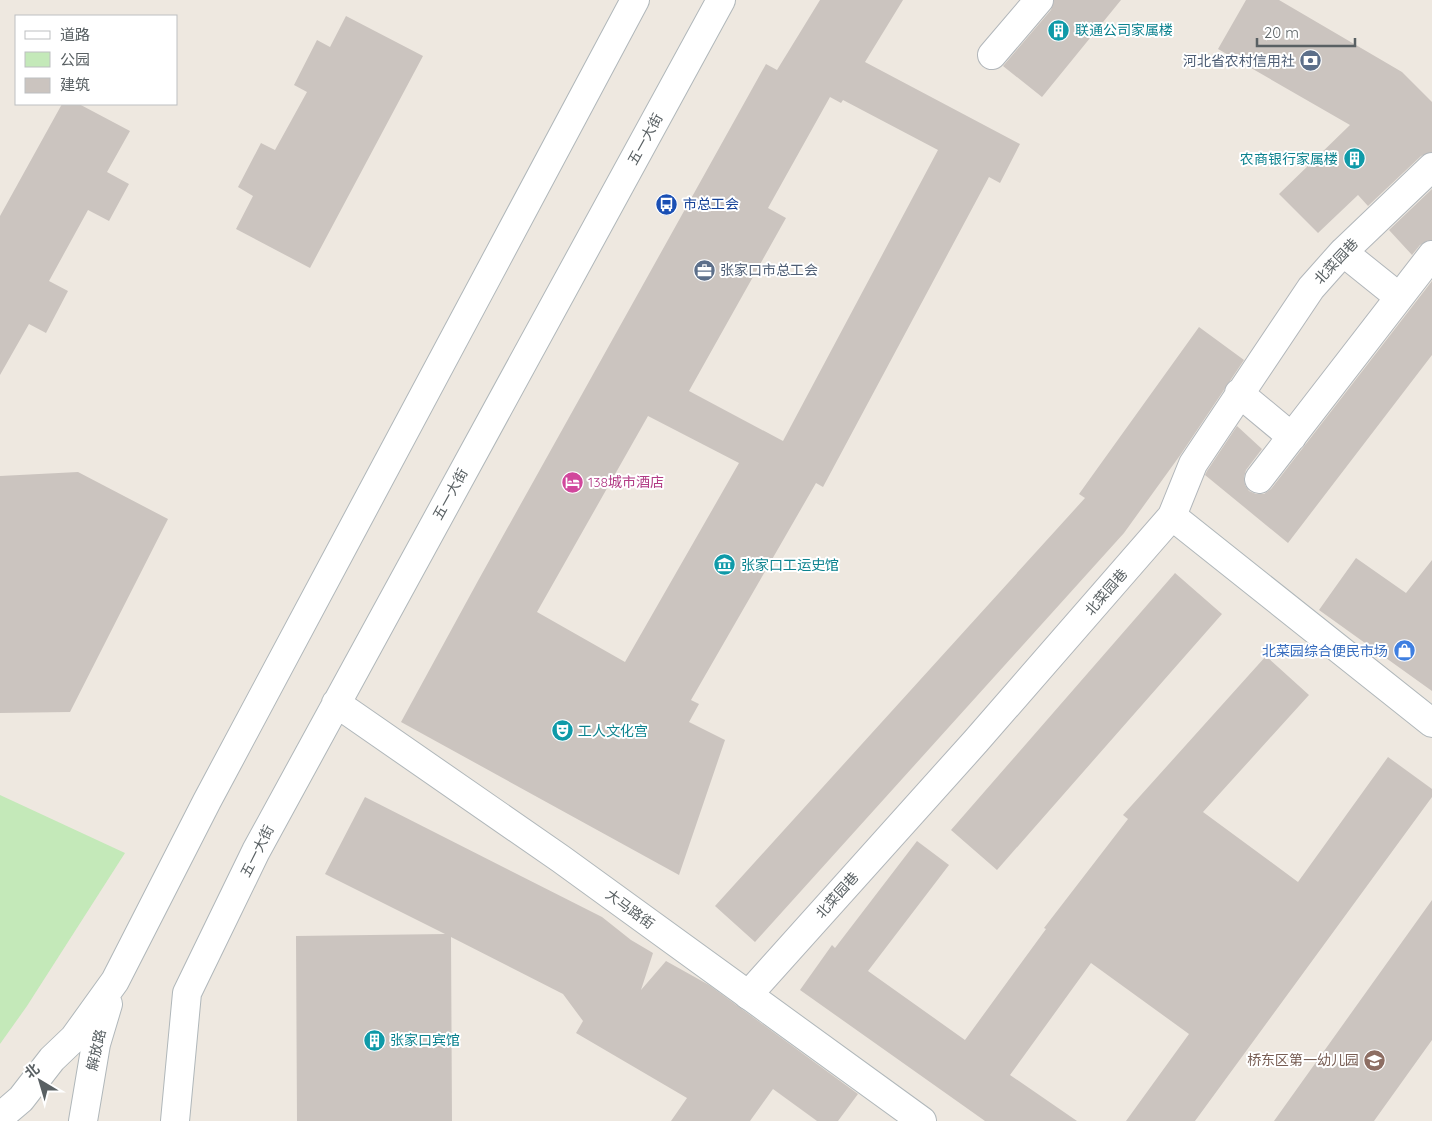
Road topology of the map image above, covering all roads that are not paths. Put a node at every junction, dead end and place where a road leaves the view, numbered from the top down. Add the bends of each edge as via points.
1 (634, 0) edge
2 (721, 0) edge
3 (1039, 0) edge
4 (992, 55) dead end
5 (1432, 167) edge
6 (1343, 252) junction
7 (1432, 255) edge
8 (1399, 297) junction
9 (1239, 393) junction
10 (1292, 437) junction
11 (1260, 478) dead end
12 (1172, 516) junction
13 (336, 702) junction
14 (1432, 723) edge
15 (115, 981) junction
16 (748, 994) junction
17 (0, 1117) edge
18 (83, 1121) edge
19 (175, 1121) edge
20 (922, 1121) edge

1 - 15 main road via 212,792
2 - 13 main road, 五一大街
3 - 4 main road
5 - 6 main road, 北菜园巷
6 - 8 main road
6 - 9 main road, 北菜园巷 via 1311,288
7 - 8 main road
8 - 10 main road
9 - 10 main road
9 - 12 main road, 北菜园巷 via 1193,464
10 - 11 main road
12 - 14 main road
12 - 16 main road, 北菜园巷 via 976,741
13 - 16 main road, 大马路街
13 - 19 main road, 五一大街 via 256,851 187,993
15 - 17 main road via 74,1038 21,1099
15 - 18 main road, 解放路 via 96,1044
16 - 20 main road, 大马路街

